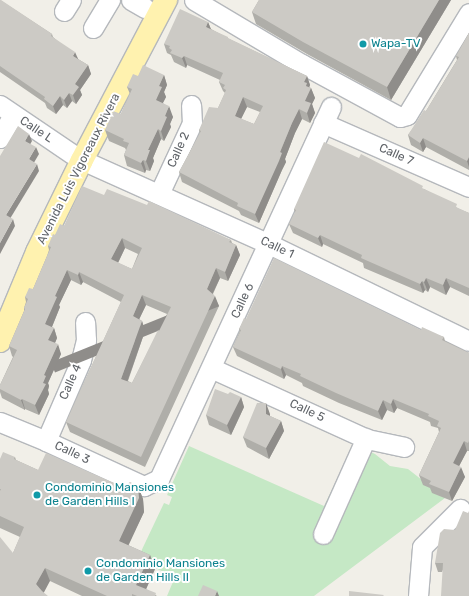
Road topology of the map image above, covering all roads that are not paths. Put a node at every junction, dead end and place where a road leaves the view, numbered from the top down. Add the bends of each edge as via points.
1 (110, 0) edge
2 (166, 0) edge
3 (194, 0) edge
4 (142, 3) edge
5 (469, 13) edge
6 (94, 28) dead end
7 (191, 105) dead end
8 (7, 110) edge
9 (327, 115) joint
10 (0, 138) edge
11 (77, 157) junction
12 (469, 187) edge
13 (160, 194) junction
14 (269, 244) junction
15 (0, 309) edge
16 (85, 322) dead end
17 (469, 341) edge
18 (0, 342) edge
19 (211, 368) junction
20 (0, 422) edge
21 (366, 438) junction
22 (46, 441) junction
23 (404, 447) dead end
24 (144, 486) joint
25 (460, 509) dead end
26 (324, 534) dead end
27 (418, 596) edge

1 - 6 street
2 - 11 main road, Avenida Luis Vigoreaux Rivera
3 - 5 street via 302,64 400,117 407,115
4 - 11 main road, Avenida Luis Vigoreaux Rivera
7 - 13 street, Calle 2 via 192,123
8 - 10 street
8 - 11 street, Calle L
9 - 12 street, Calle 7
9 - 14 street, Calle 6
11 - 13 street, Calle 1
11 - 15 main road, Avenida Luis Vigoreaux Rivera via 30,240
11 - 18 main road, Avenida Luis Vigoreaux Rivera
13 - 14 street, Calle 1
14 - 17 street, Calle 1
14 - 19 street, Calle 6
16 - 22 street, Calle 4 via 86,340 81,360
19 - 21 street, Calle 5
19 - 24 street, Calle 6 via 159,479
20 - 22 street, Calle 3
21 - 23 street, Calle 5
21 - 26 street
22 - 24 street, Calle 3
25 - 27 street via 422,547

